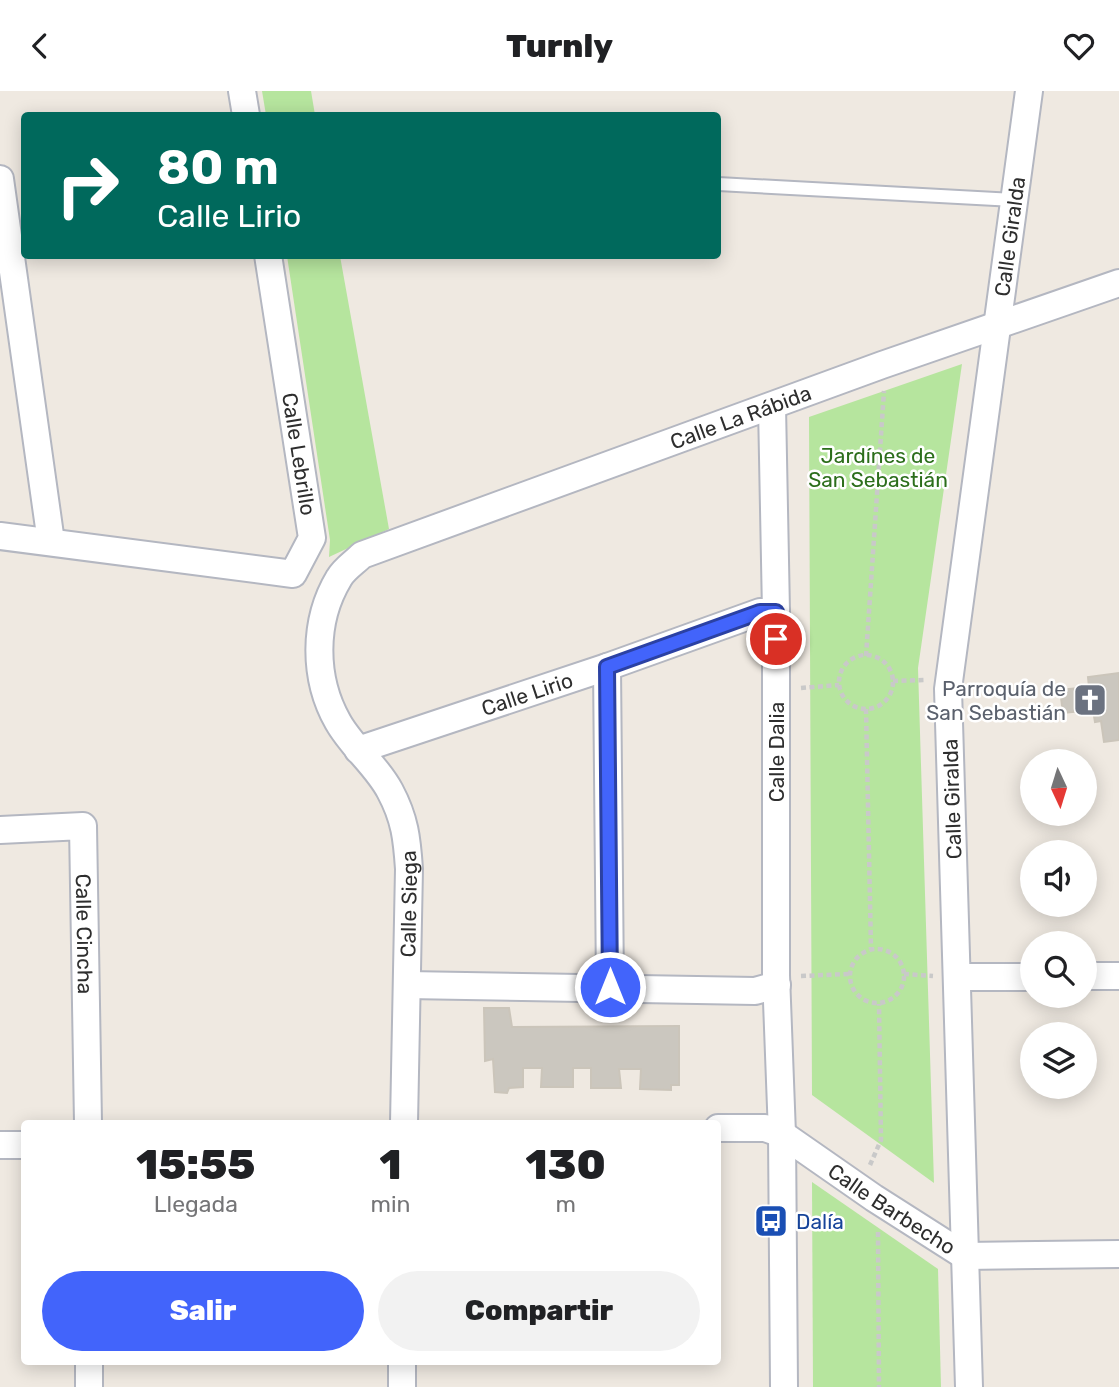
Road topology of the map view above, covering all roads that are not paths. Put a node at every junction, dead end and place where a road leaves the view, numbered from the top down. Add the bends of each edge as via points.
1 (242, 91) edge
2 (1029, 91) edge
3 (246, 112) edge
4 (0, 179) edge
5 (721, 184) edge
6 (1014, 200) junction
7 (269, 259) edge
8 (7, 277) edge
9 (1119, 283) edge
10 (996, 325) junction
11 (772, 406) junction
12 (0, 536) edge
13 (51, 543) junction
14 (362, 555) joint
15 (776, 612) junction
16 (607, 667) junction
17 (358, 750) junction
18 (0, 830) edge
19 (1097, 976) edge
20 (1119, 976) edge
21 (958, 977) junction
22 (1020, 977) edge
23 (407, 985) junction
24 (777, 985) junction
25 (610, 987) junction
26 (88, 1120) edge
27 (404, 1120) edge
28 (721, 1128) edge
29 (782, 1133) junction
30 (0, 1145) edge
31 (21, 1145) edge
32 (1119, 1254) edge
33 (965, 1256) junction
34 (89, 1365) edge
35 (402, 1365) edge
36 (89, 1387) edge
37 (402, 1387) edge
38 (784, 1387) edge
39 (969, 1387) edge

1 - 3 street
2 - 6 street, Calle Giralda
4 - 8 street
5 - 6 lane
6 - 10 street, Calle Giralda
7 - 13 street, Calle Lebrillo via 312,538 293,574
8 - 13 street
9 - 10 street, Calle La Rábida
10 - 11 street, Calle La Rábida
10 - 21 street, Calle Giralda via 948,689
11 - 14 street, Calle La Rábida
11 - 15 street, Calle Dalia
12 - 13 street, Calle Lebrillo
14 - 17 street, Calle Siega via 340,576 325,609 318,654 338,722
15 - 16 street, Calle Lirio via 760,612
15 - 24 street, Calle Dalia
16 - 17 street, Calle Lirio
16 - 25 street
17 - 23 street, Calle Siega via 390,790 407,830
18 - 26 street, Calle Cincha via 83,826
19 - 20 street
21 - 22 street
21 - 33 street, Calle Giralda
23 - 25 street
23 - 27 street, Calle Siega
24 - 25 street via 755,991
24 - 29 street, Calle Dalia
28 - 29 street, Calle Barbecho via 765,1128
29 - 33 street, Calle Barbecho
29 - 38 street, Calle Dalia
30 - 31 street
32 - 33 street, Calle Barbecho
33 - 39 street, Calle Giralda
34 - 36 street
35 - 37 street

